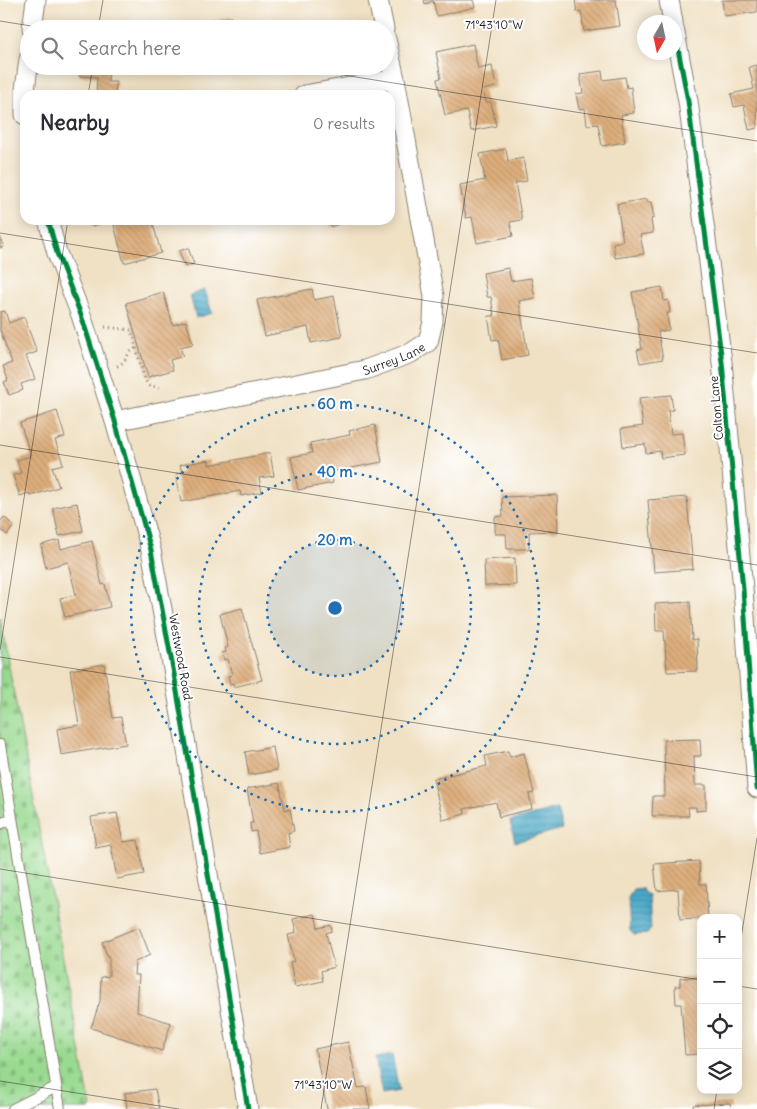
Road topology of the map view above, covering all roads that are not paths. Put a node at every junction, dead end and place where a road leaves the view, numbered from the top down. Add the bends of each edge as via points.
1 (36, 0) edge
2 (378, 0) edge
3 (669, 0) edge
4 (672, 15) edge
5 (33, 20) edge
6 (382, 20) edge
7 (680, 60) edge
8 (27, 75) edge
9 (393, 75) edge
10 (394, 79) junction
11 (25, 90) edge
12 (332, 90) edge
13 (49, 225) edge
14 (115, 421) junction
15 (0, 745) edge
16 (757, 788) edge
17 (11, 819) junction
18 (0, 824) edge
19 (56, 1087) junction
20 (14, 1109) edge
21 (60, 1109) edge
22 (248, 1109) edge

1 - 5 street
2 - 6 street
3 - 4 street
7 - 16 street, Colton Lane via 722,362
8 - 11 street
9 - 10 street, Surrey Lane
10 - 12 street
10 - 14 street, Surrey Lane via 434,296 428,342 411,353 365,370
13 - 14 street, Westwood Road
14 - 22 street, Westwood Road via 151,550
15 - 17 lane
17 - 18 lane
17 - 19 lane
19 - 20 lane
19 - 21 lane

